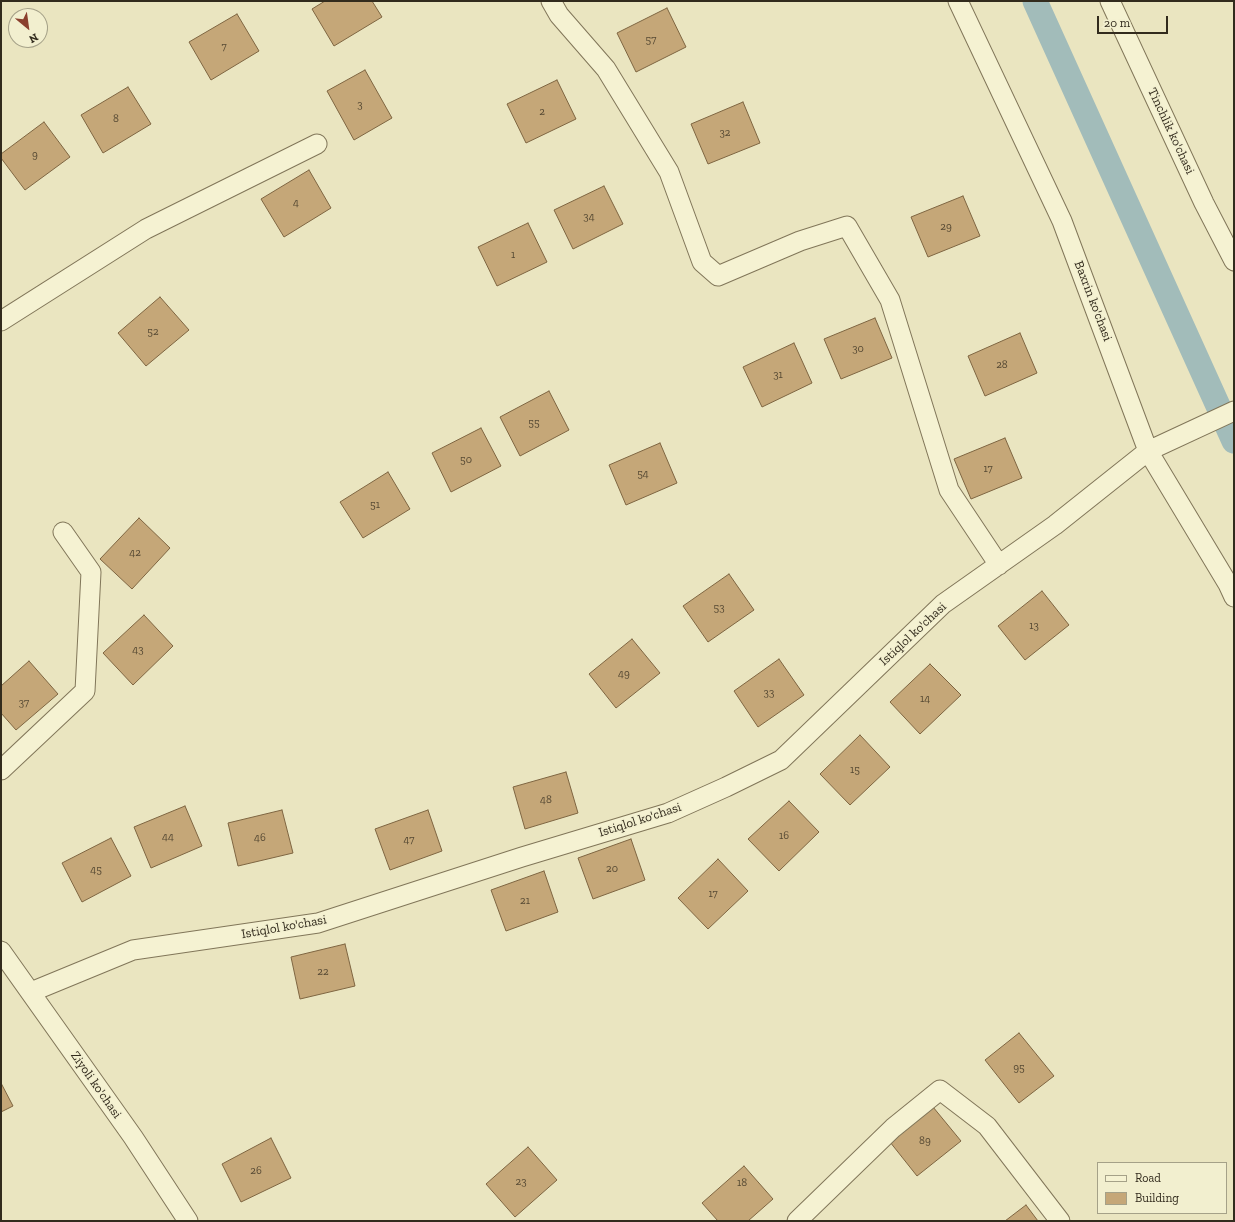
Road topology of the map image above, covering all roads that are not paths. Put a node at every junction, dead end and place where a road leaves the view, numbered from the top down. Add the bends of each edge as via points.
1 (551, 1) edge
2 (958, 1) edge
3 (1110, 1) edge
4 (317, 144) dead end
5 (1234, 261) edge
6 (1, 321) edge
7 (1234, 410) edge
8 (1148, 451) junction
9 (63, 532) dead end
10 (998, 565) junction
11 (1234, 597) edge
12 (1, 770) edge
13 (1, 951) edge
14 (31, 992) junction
15 (188, 1221) edge
16 (797, 1221) edge
17 (1060, 1221) edge

1 - 10 street via 559,15 606,69 670,172 702,262 718,276 800,241 847,226 890,300 949,490
2 - 8 street, Baxrin ko'chasi via 1062,220
3 - 5 street, Tinchlik ko'chasi via 1204,203
4 - 6 street via 146,229
7 - 8 street, Istiqlol ko'chasi
8 - 10 street, Istiqlol ko'chasi via 1055,525
8 - 11 street, Baxrin ko'chasi
9 - 12 street via 91,572 85,691
10 - 14 street, Istiqlol ko'chasi via 944,604 781,760 668,814 522,857 318,923 133,950
13 - 14 street, Ziyoli ko'chasi
14 - 15 street, Ziyoli ko'chasi via 133,1137
16 - 17 street via 893,1128 940,1090 986,1126

